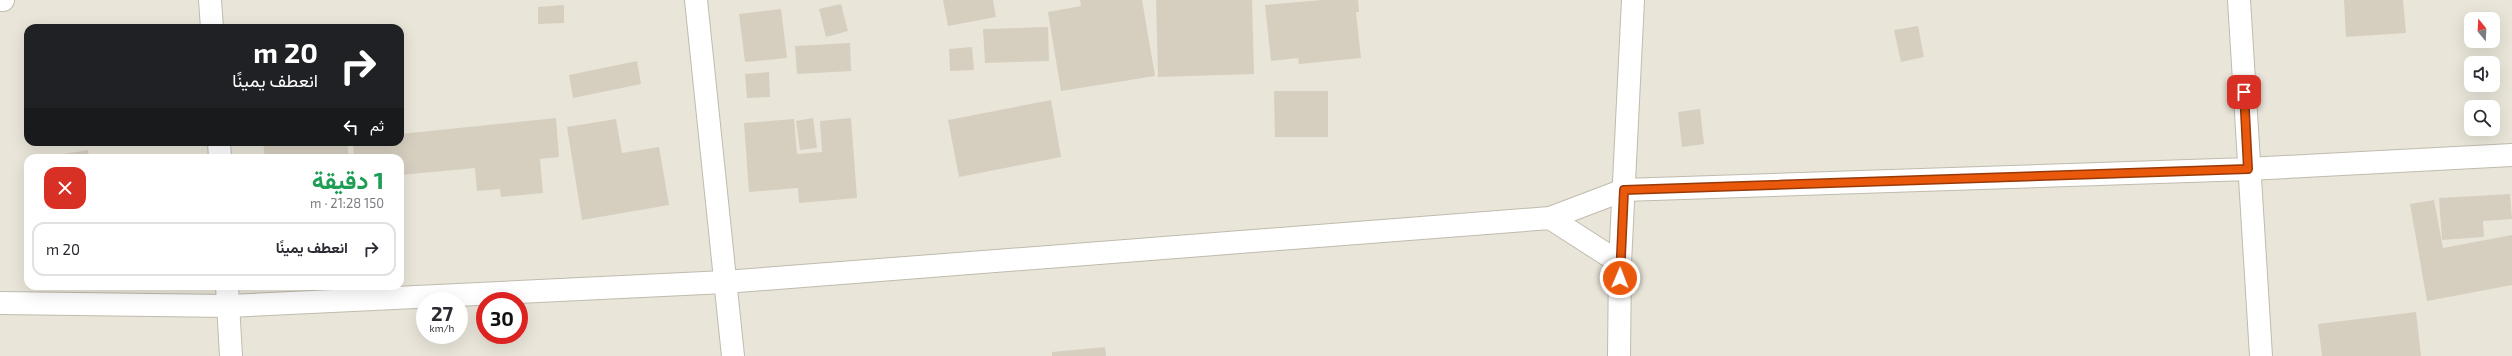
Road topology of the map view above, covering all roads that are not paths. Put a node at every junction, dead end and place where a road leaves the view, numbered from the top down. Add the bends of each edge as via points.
1 (0, 0) edge
2 (3, 0) edge
3 (210, 0) edge
4 (696, 0) edge
5 (1633, 0) edge
6 (2239, 0) edge
7 (212, 24) edge
8 (2512, 155) edge
9 (2248, 169) junction
10 (1624, 190) junction
11 (1550, 218) junction
12 (1620, 263) junction
13 (724, 282) junction
14 (228, 296) edge
15 (0, 303) edge
16 (231, 356) edge
17 (733, 356) edge
18 (1619, 356) edge
19 (2261, 356) edge

1 - 2 street
3 - 7 street
4 - 13 street
5 - 10 street
6 - 9 street
8 - 9 street
9 - 10 street
9 - 19 street
10 - 11 street
10 - 12 street
11 - 12 street
11 - 13 street
12 - 18 street
13 - 14 street
13 - 17 street
14 - 15 street
14 - 16 street

